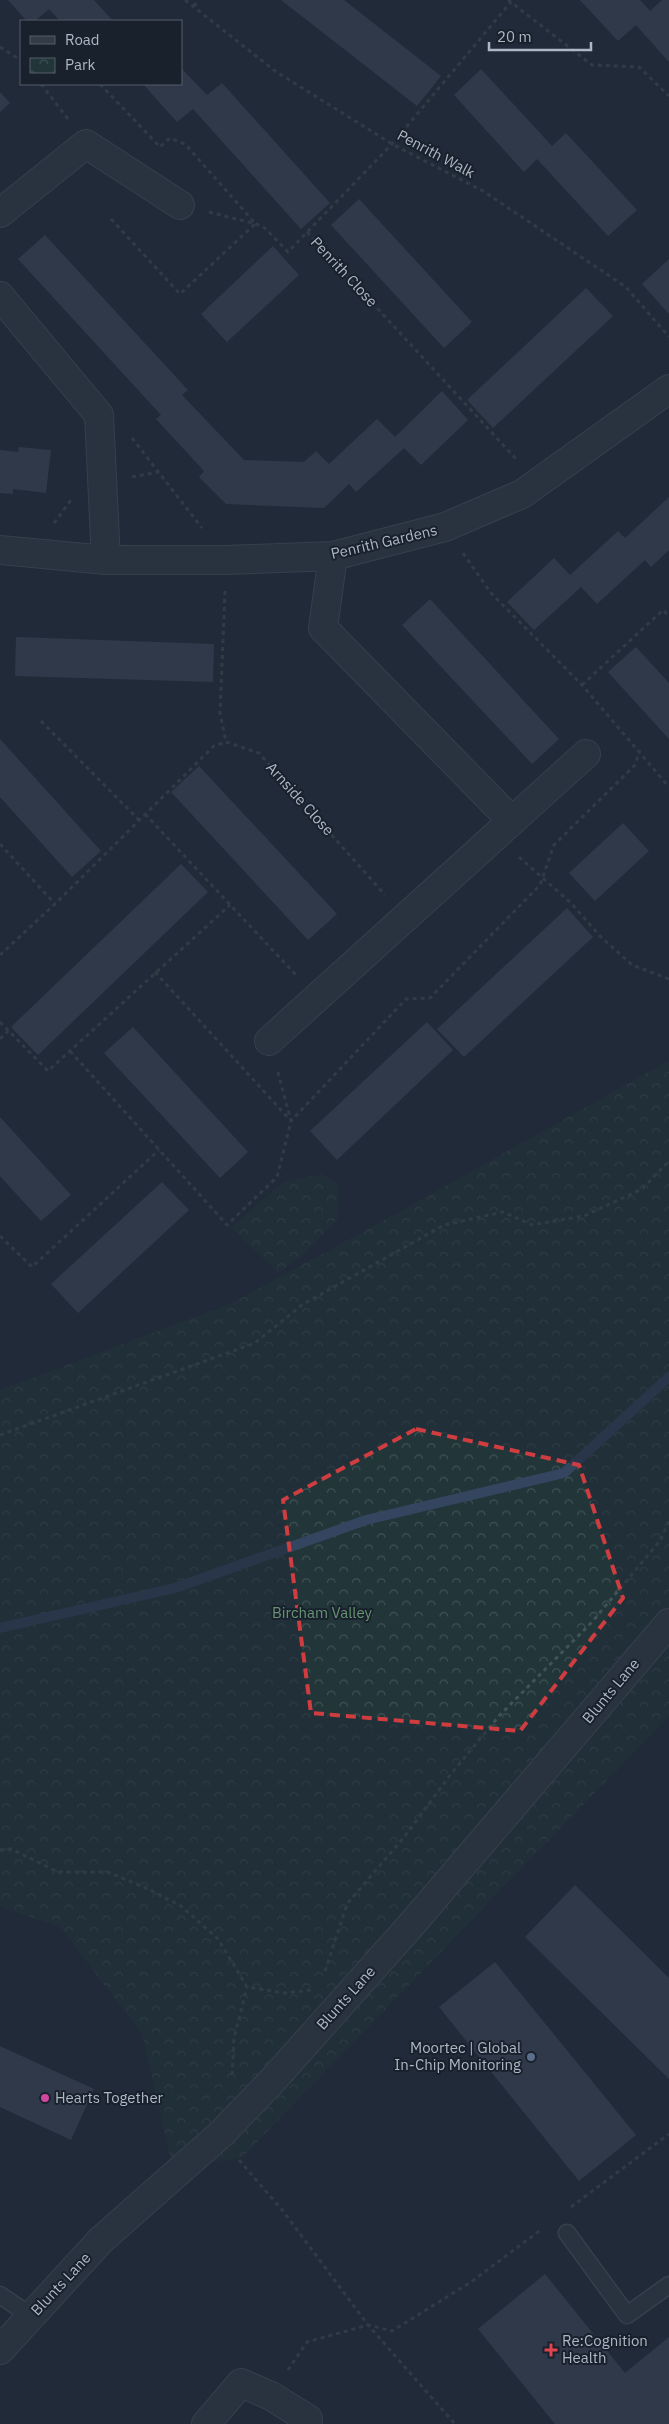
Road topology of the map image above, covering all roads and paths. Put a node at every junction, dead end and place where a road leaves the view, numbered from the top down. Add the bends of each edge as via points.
1 (185, 0) edge
2 (199, 0) edge
3 (510, 1) edge
4 (194, 6) junction
5 (0, 47) edge
6 (20, 59) edge
7 (42, 85) edge
8 (101, 85) edge
9 (669, 96) edge
10 (86, 144) junction
11 (392, 144) junction
12 (180, 205) joint
13 (0, 213) edge
14 (111, 220) dead end
15 (256, 224) junction
16 (307, 232) junction
17 (0, 296) edge
18 (669, 336) edge
19 (669, 390) edge
20 (131, 436) dead end
21 (102, 482) junction
22 (537, 482) junction
23 (52, 526) dead end
24 (445, 527) junction
25 (0, 550) edge
26 (333, 556) junction
27 (106, 560) junction
28 (226, 560) junction
29 (669, 616) edge
30 (582, 685) junction
31 (41, 721) dead end
32 (226, 742) junction
33 (640, 750) junction
34 (586, 754) dead end
35 (669, 787) edge
36 (145, 814) junction
37 (140, 820) junction
38 (512, 821) junction
39 (0, 844) edge
40 (526, 863) dead end
41 (543, 877) junction
42 (55, 904) junction
43 (230, 904) junction
44 (406, 917) junction
45 (0, 955) edge
46 (155, 972) junction
47 (669, 979) edge
48 (317, 997) junction
49 (0, 1022) edge
50 (8, 1030) junction
51 (0, 1039) edge
52 (269, 1041) joint
53 (70, 1051) junction
54 (291, 1121) junction
55 (160, 1150) junction
56 (669, 1161) edge
57 (0, 1236) edge
58 (0, 1435) edge
59 (669, 1521) edge
60 (669, 1623) edge
61 (0, 1850) edge
62 (322, 1979) dead end
63 (247, 1987) junction
64 (319, 1989) dead end
65 (226, 2129) junction
66 (567, 2233) dead end
67 (471, 2282) dead end
68 (669, 2285) edge
69 (0, 2296) edge
70 (32, 2316) junction
71 (368, 2325) junction
72 (0, 2350) edge
73 (271, 2396) junction
74 (308, 2419) dead end
75 (206, 2424) edge
76 (455, 2424) edge

1 - 4 path, Penrith Walk
2 - 4 path
3 - 9 path via 592,65 639,68
3 - 11 path
4 - 11 path, Penrith Walk via 275,71
5 - 6 path
7 - 10 path
8 - 15 path via 160,147 170,138 186,144
10 - 12 street
10 - 13 street
11 - 16 path
11 - 18 path, Penrith Walk via 483,191 626,287
12 - 15 path, Penrith Close
14 - 15 path via 180,294
15 - 16 path, Penrith Close via 265,228 288,252
16 - 22 path, Penrith Close
17 - 21 street via 99,415
19 - 22 street, Penrith Gardens
20 - 28 path
21 - 23 path via 79,488
21 - 27 street
22 - 24 street, Penrith Gardens via 522,494
24 - 26 street, Penrith Gardens
24 - 30 path via 491,593
25 - 27 street, Penrith Gardens
26 - 28 street, Penrith Gardens
26 - 38 street via 323,628
27 - 28 street, Penrith Gardens
28 - 32 path via 220,713
29 - 30 path via 663,610
30 - 33 path
31 - 37 path
32 - 36 path via 214,746
32 - 44 path, Arnside Close via 259,754
33 - 35 path
33 - 41 path via 635,764 554,844
34 - 38 street
36 - 37 path
36 - 43 path
37 - 42 path
38 - 44 street
39 - 42 path
40 - 41 path
41 - 47 path via 632,965
41 - 54 path via 540,885 430,998 406,999
42 - 45 path
43 - 46 path
43 - 48 path
44 - 48 street
46 - 53 path
46 - 54 path
48 - 52 street
49 - 50 path
50 - 51 path
50 - 53 path via 48,1071
52 - 54 path
53 - 55 path
54 - 55 path via 276,1177 226,1225
55 - 57 path via 32,1267
56 - 58 path via 642,1189 584,1216 532,1225 503,1212 444,1224 302,1305 255,1343
59 - 62 path via 660,1542 598,1615 499,1716 347,1904
60 - 65 street, Blunts Lane via 412,1924
61 - 63 path via 11,1849 58,1872 108,1872 181,1906 218,1939
63 - 64 path via 285,1993
63 - 65 path via 234,2038
65 - 70 street, Blunts Lane via 101,2240
65 - 71 path via 244,2166 283,2211
66 - 68 lane via 627,2315
67 - 71 path via 392,2331
69 - 70 lane
70 - 72 street, Blunts Lane
71 - 73 path via 307,2342
71 - 76 path
73 - 74 street
73 - 75 street via 241,2383

